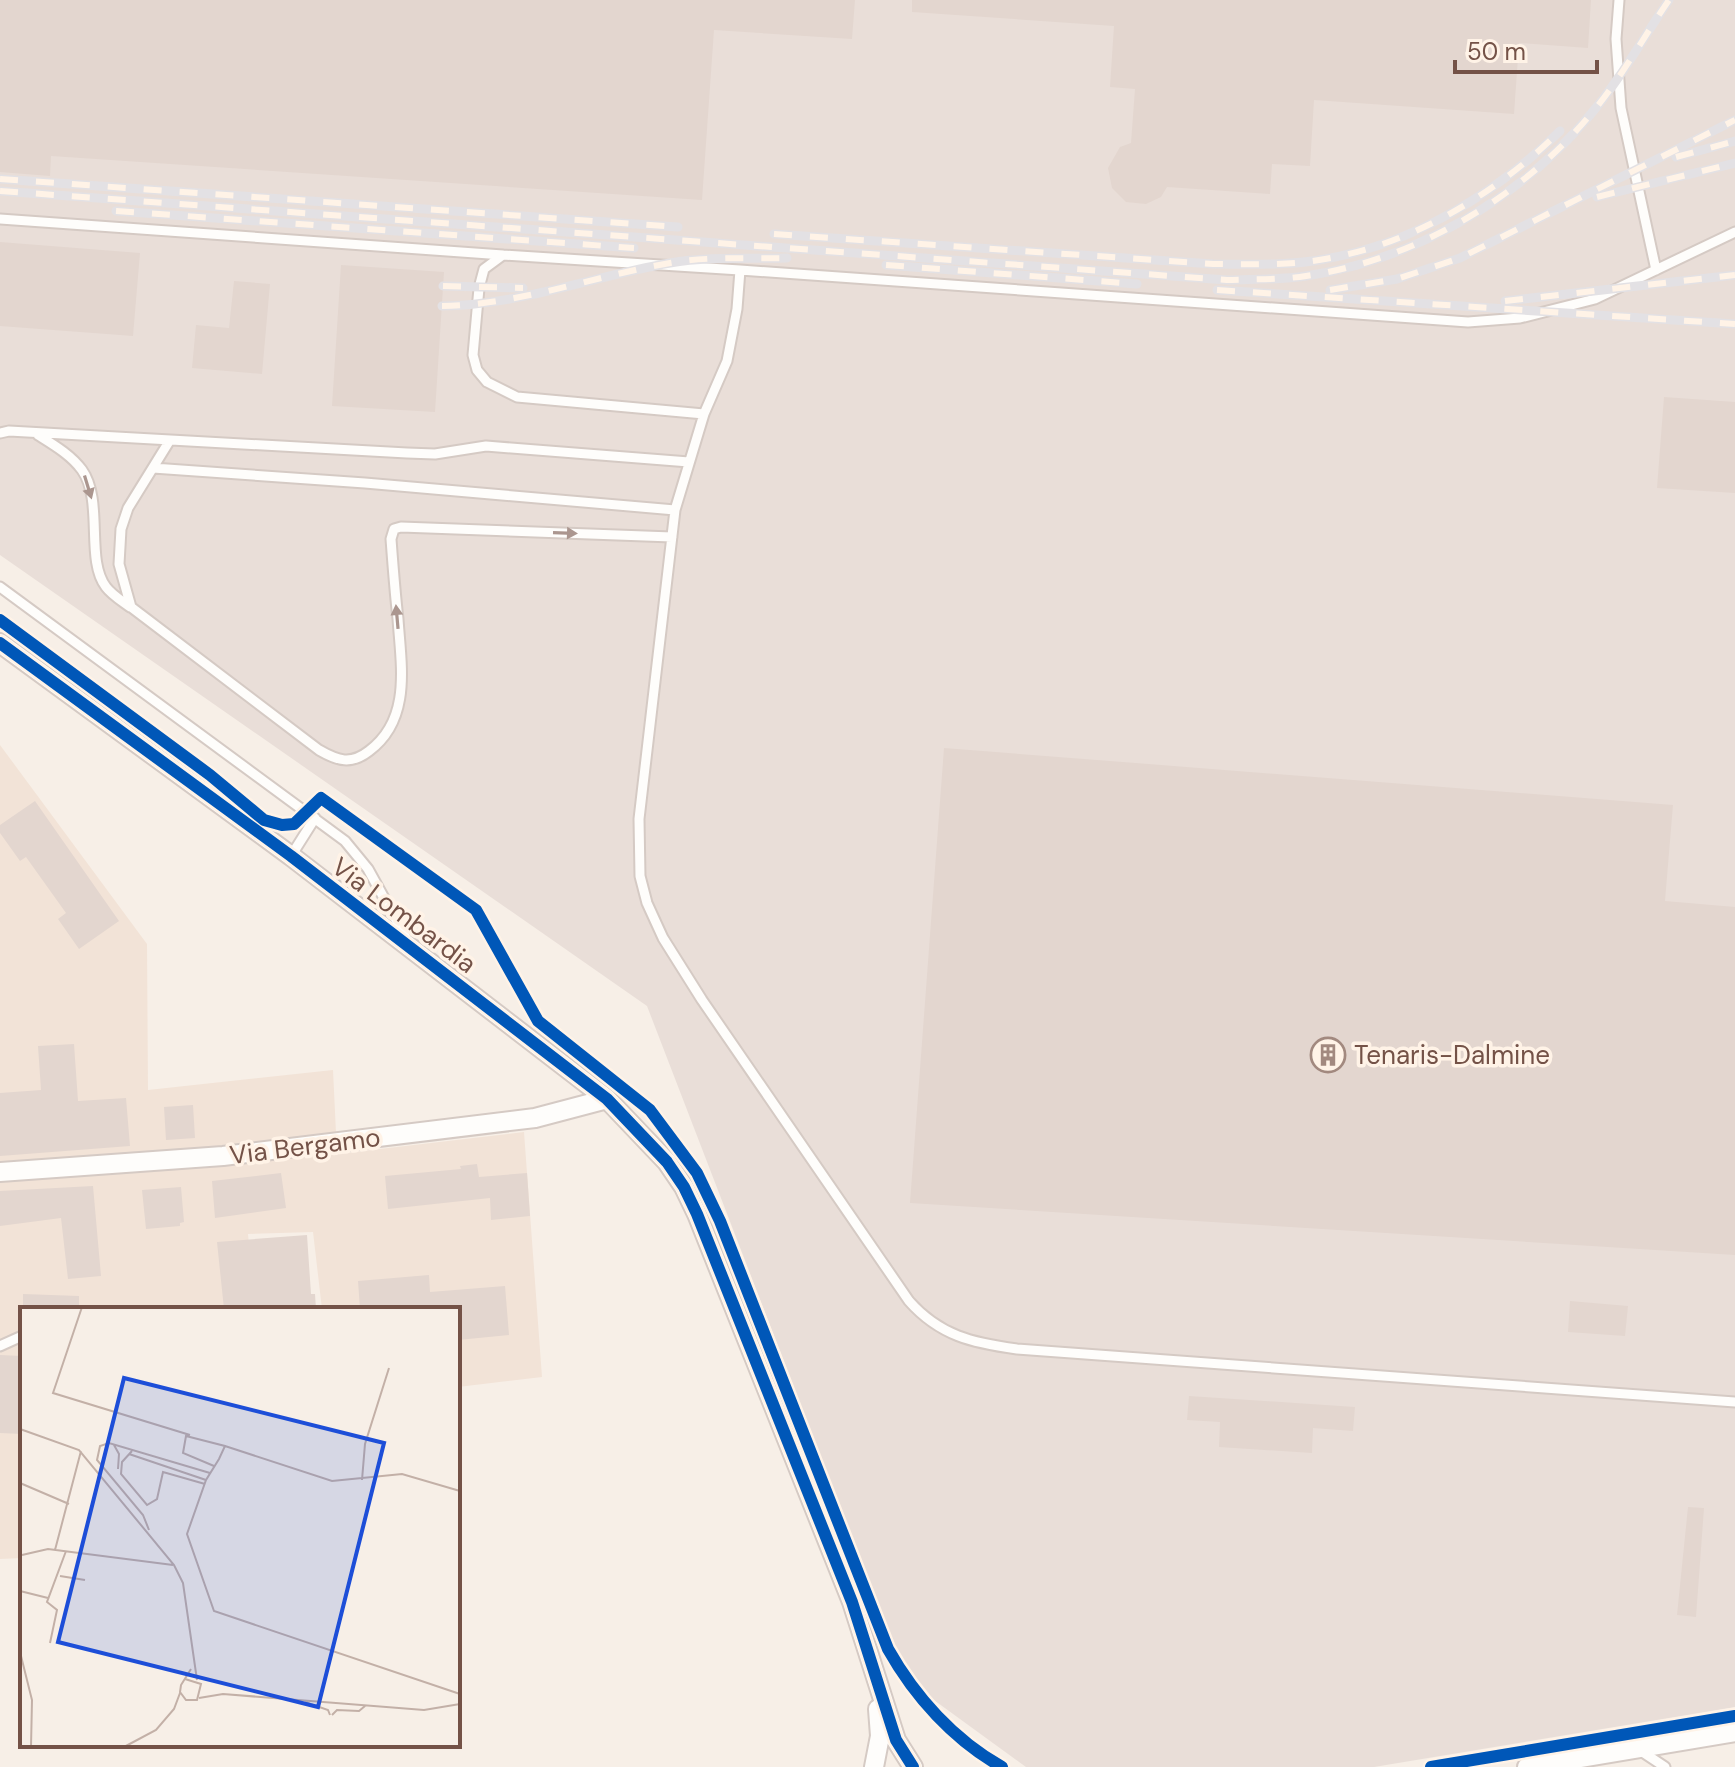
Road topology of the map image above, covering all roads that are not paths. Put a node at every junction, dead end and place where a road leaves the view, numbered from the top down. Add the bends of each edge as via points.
1 (1619, 0) edge
2 (0, 219) edge
3 (1735, 232) edge
4 (503, 255) junction
5 (740, 270) junction
6 (1656, 270) junction
7 (704, 414) junction
8 (0, 433) edge
9 (36, 433) junction
10 (170, 440) junction
11 (689, 462) junction
12 (153, 468) junction
13 (675, 510) junction
14 (672, 537) junction
15 (0, 587) edge
16 (131, 607) junction
17 (0, 643) edge
18 (315, 818) junction
19 (291, 856) junction
20 (412, 948) junction
21 (607, 1099) junction
22 (0, 1172) edge
23 (20, 1337) edge
24 (0, 1346) edge
25 (1735, 1402) edge
26 (872, 1666) junction
27 (1735, 1732) edge
28 (1638, 1749) junction
29 (874, 1767) edge
30 (913, 1767) edge
31 (1527, 1767) edge
32 (1665, 1767) edge

1 - 6 lane via 1621,108
2 - 4 lane
3 - 6 lane
4 - 5 lane
4 - 7 lane via 484,269 479,288 473,355 487,382 517,397
5 - 6 lane via 1468,322 1520,318 1595,299
5 - 7 lane via 727,361
7 - 11 lane
8 - 9 lane
9 - 10 lane
9 -> 16 lane via 84,472 103,583
10 - 11 lane via 427,454 486,446
10 - 12 lane
11 - 13 lane
12 - 13 lane
12 - 16 lane via 128,508 119,542 120,573
13 - 14 lane
16 -> 14 lane via 319,750 338,760 354,760 392,726 401,695 391,539 397,527
14 - 25 lane via 639,819 640,876 647,903 710,1013 909,1301 932,1324 974,1341 1033,1351
15 - 18 lane
17 - 19 street, Via Lombardia
18 - 19 lane
18 - 20 lane via 361,859
19 - 20 street, Via Lombardia
20 - 21 street, Via Lombardia
21 - 22 street, Via Bergamo via 535,1118 223,1156
21 - 26 street, Via Lombardia via 655,1147 690,1199 852,1602
23 - 24 lane
26 - 29 street, Via Lombardia via 880,1736
26 - 30 street, Via Lombardia via 896,1740
27 - 28 street
28 - 31 street
28 - 32 lane

